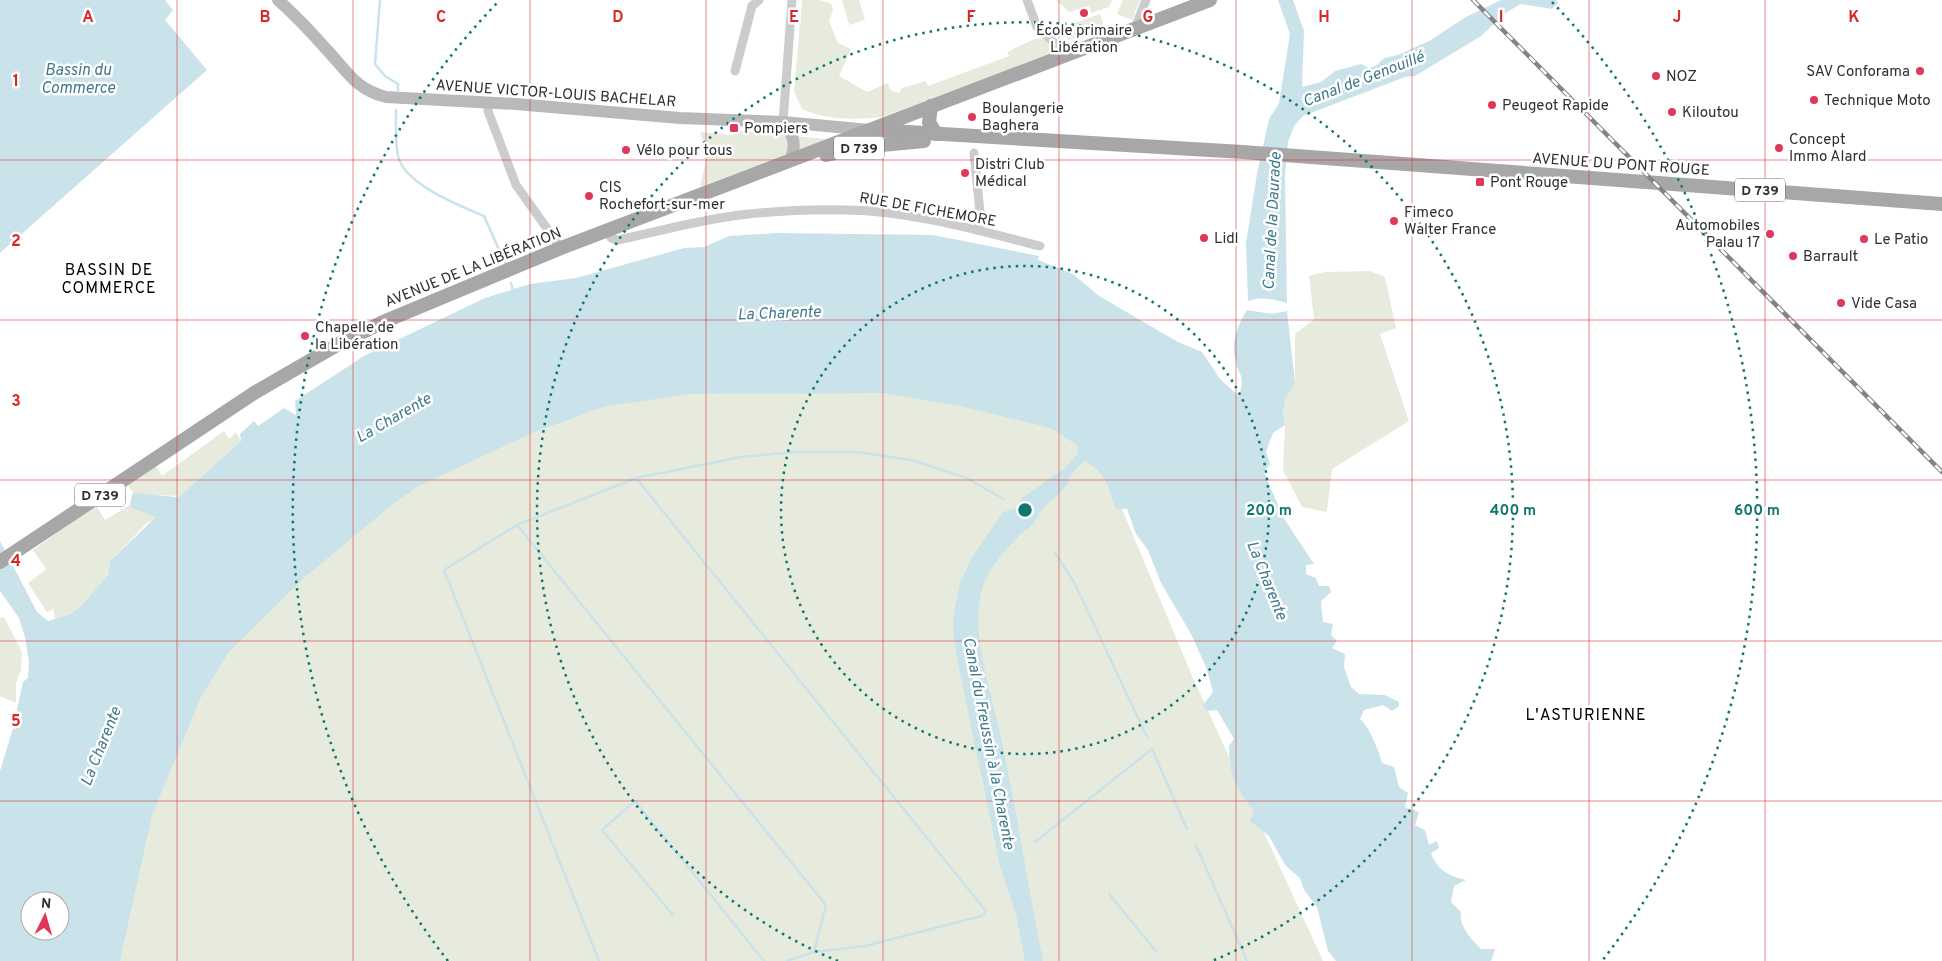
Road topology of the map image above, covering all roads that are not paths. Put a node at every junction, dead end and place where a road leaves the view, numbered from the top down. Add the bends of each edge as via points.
1 (278, 0) edge
2 (759, 0) edge
3 (792, 0) edge
4 (1027, 0) edge
5 (1146, 0) edge
6 (1210, 0) edge
7 (1135, 28) junction
8 (1067, 54) junction
9 (735, 71) dead end
10 (488, 103) junction
11 (931, 106) junction
12 (783, 122) junction
13 (870, 130) junction
14 (936, 134) junction
15 (953, 136) junction
16 (974, 153) dead end
17 (790, 161) junction
18 (767, 170) junction
19 (1942, 204) edge
20 (608, 230) junction
21 (977, 230) junction
22 (1040, 246) dead end
23 (560, 248) junction
24 (0, 562) edge

1 - 10 main road, AVENUE VICTOR-LOUIS BACHELAR via 358,84 372,93 386,97
2 - 9 street via 752,6
3 - 12 street
4 - 8 street via 1038,27
5 - 7 street
6 - 7 main road
7 - 8 main road
8 - 11 main road
10 - 12 main road, AVENUE VICTOR-LOUIS BACHELAR via 680,118
10 - 23 street via 488,111 516,185
11 - 13 main road, D 739
11 - 14 main road via 929,122
12 - 13 main road, AVENUE VICTOR-LOUIS BACHELAR
12 - 17 main road via 795,141
13 - 14 main road, D 739
13 - 17 main road, AVENUE DE LA LIBÉRATION / D 739
14 - 15 main road, D 739
15 - 18 main road, D 739 via 840,151
15 - 19 main road, AVENUE DU PONT ROUGE / D 739 via 1255,153
16 - 21 street via 981,222
17 - 18 main road, AVENUE DE LA LIBÉRATION / D 739
18 - 20 main road, AVENUE DE LA LIBÉRATION / D 739
20 - 21 street, RUE DE FICHEMORE via 611,238 616,240 737,215 786,210 848,210
20 - 23 main road, AVENUE DE LA LIBÉRATION / D 739
21 - 22 street, RUE DE FICHEMORE
23 - 24 main road, AVENUE DE LA LIBÉRATION / D 739 via 428,302 337,345 254,393

